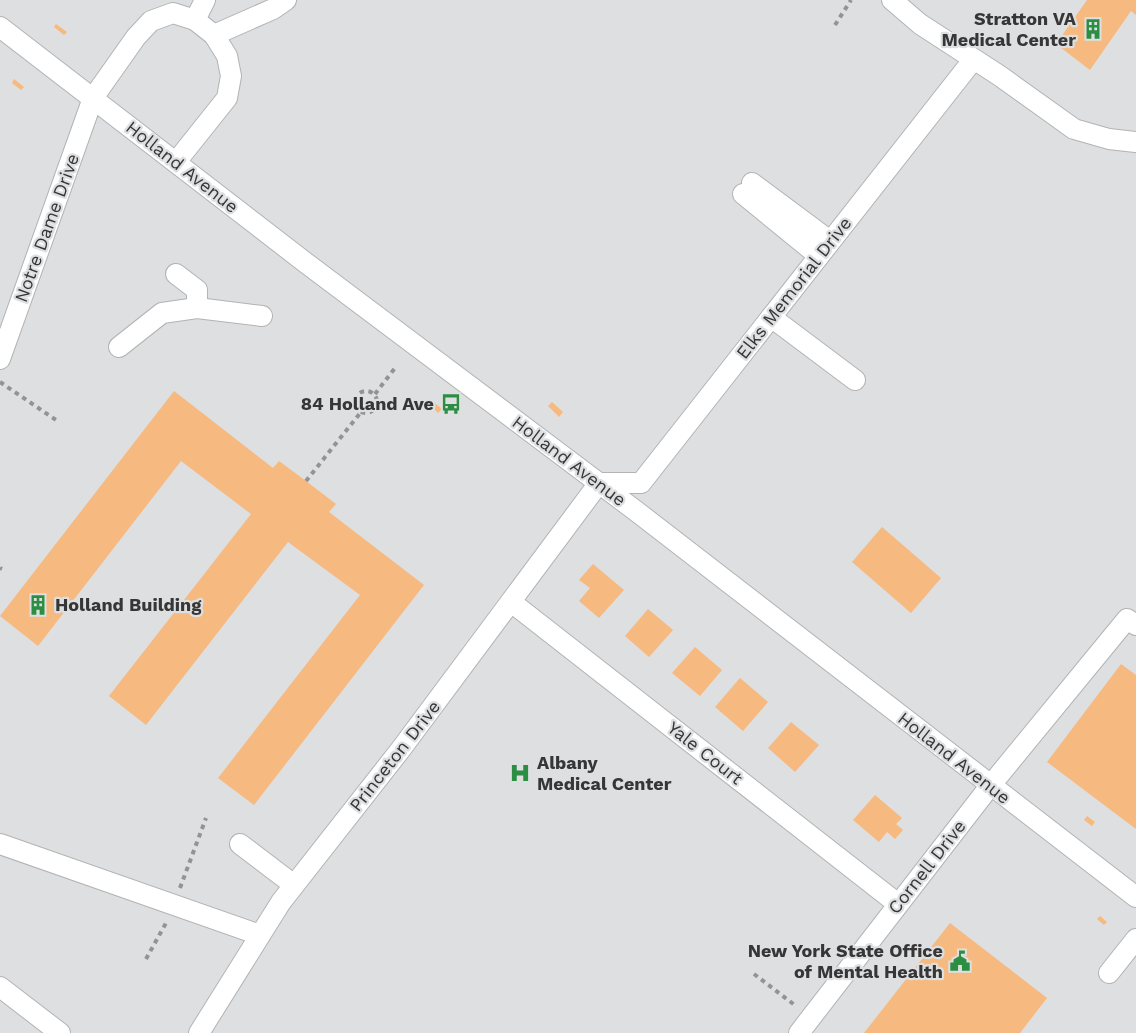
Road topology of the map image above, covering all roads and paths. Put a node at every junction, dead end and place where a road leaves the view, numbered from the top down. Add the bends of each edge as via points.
1 (205, 0) edge
2 (286, 0) edge
3 (852, 0) edge
4 (891, 0) edge
5 (195, 20) junction
6 (835, 25) dead end
7 (0, 27) edge
8 (214, 35) junction
9 (973, 60) junction
10 (93, 98) junction
11 (1136, 142) edge
12 (176, 162) junction
13 (748, 188) dead end
14 (825, 249) junction
15 (176, 274) dead end
16 (197, 308) junction
17 (262, 316) dead end
18 (771, 317) junction
19 (119, 347) dead end
20 (0, 358) edge
21 (395, 368) dead end
22 (855, 380) dead end
23 (0, 382) edge
24 (375, 394) junction
25 (361, 412) junction
26 (56, 420) dead end
27 (306, 481) dead end
28 (599, 483) junction
29 (511, 602) junction
30 (1136, 625) edge
31 (990, 786) junction
32 (0, 844) edge
33 (240, 844) dead end
34 (294, 885) junction
35 (1136, 897) edge
36 (898, 904) junction
37 (260, 935) junction
38 (1136, 939) edge
39 (1109, 973) dead end
40 (754, 974) dead end
41 (0, 987) edge
42 (811, 1017) junction
43 (60, 1033) edge
44 (199, 1033) edge
45 (799, 1033) edge

1 - 5 street
2 - 8 street
3 - 6 path
4 - 9 street
5 - 8 street
5 - 10 street via 173,13 151,21
7 - 10 street, Holland Avenue
8 - 12 street via 227,56 231,76 226,98
9 - 11 street via 1074,129
9 - 14 street, Elks Memorial Drive
10 - 12 street, Holland Avenue
10 - 20 street, Notre Dame Drive
12 - 28 street, Holland Avenue
13 - 14 street
14 - 18 street, Elks Memorial Drive
15 - 16 street via 197,290
16 - 17 street
16 - 19 street via 162,313
18 - 22 street
18 - 28 street, Elks Memorial Drive via 642,483
21 - 24 path
23 - 26 path
24 - 25 path via 378,401 374,410
24 - 25 path via 366,390 356,396 356,407
25 - 27 path
28 - 29 street, Princeton Drive
28 - 31 street, Holland Avenue
29 - 34 street, Princeton Drive
29 - 36 street, Yale Court
30 - 31 street, Cornell Drive via 1127,619
31 - 35 street, Holland Avenue
31 - 36 street, Cornell Drive
32 - 37 street
33 - 34 street
34 - 37 street, Princeton Drive
36 - 42 street, Cornell Drive
37 - 44 street, Princeton Drive
38 - 39 street
40 - 42 path
41 - 43 street
42 - 45 street, Cornell Drive

